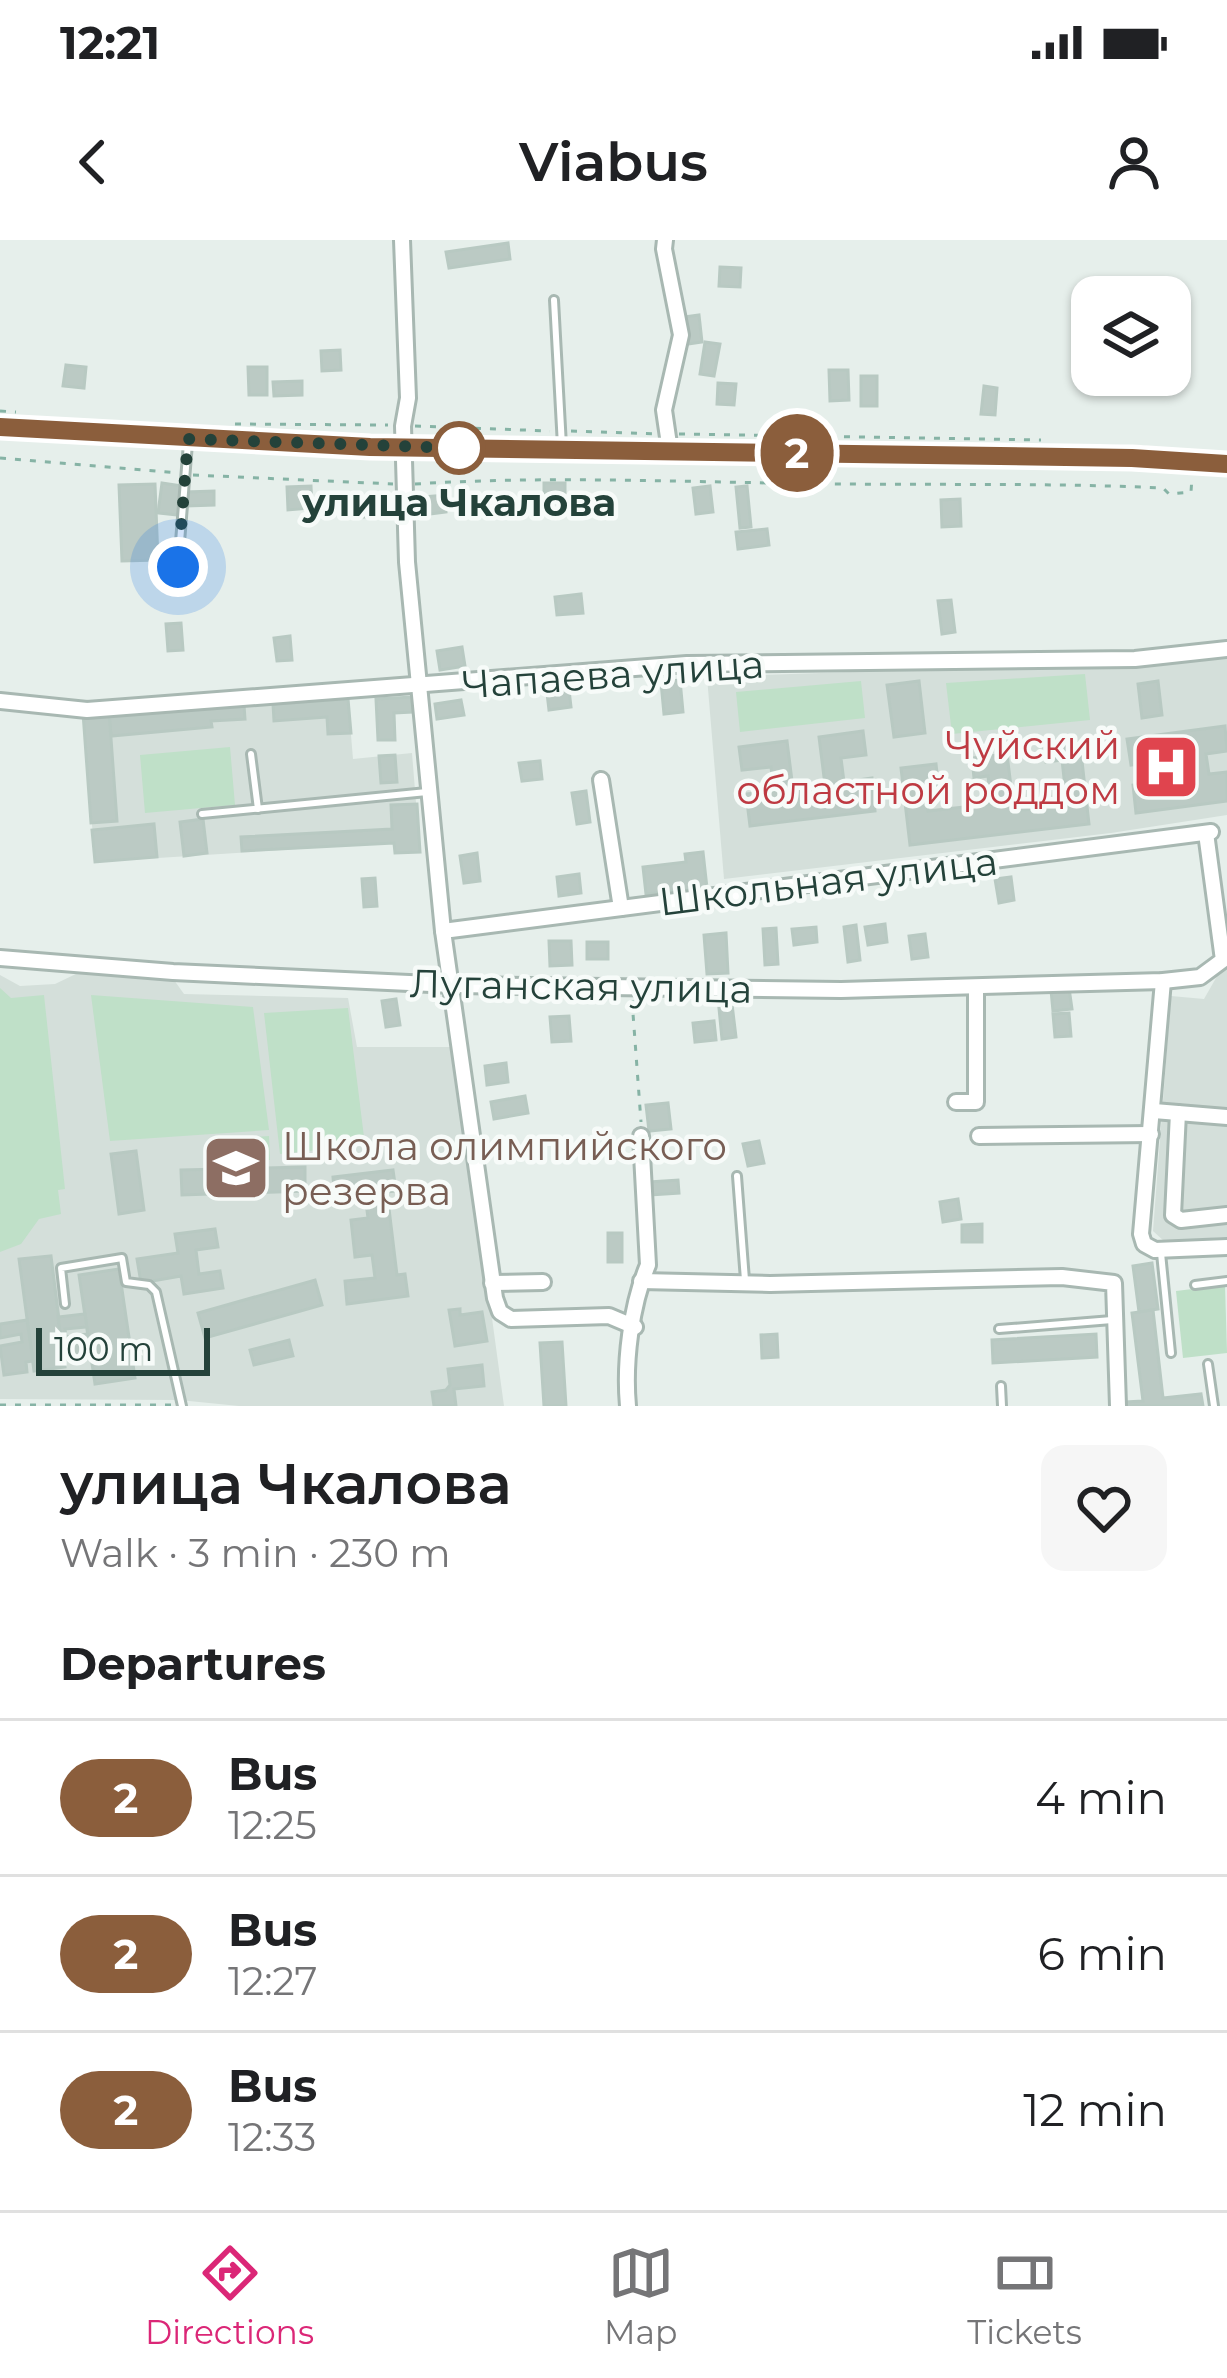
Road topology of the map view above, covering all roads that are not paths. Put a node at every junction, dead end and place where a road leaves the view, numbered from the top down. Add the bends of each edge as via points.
1 (402, 240) edge
2 (665, 240) edge
3 (554, 299) dead end
4 (0, 427) edge
5 (188, 439) junction
6 (561, 439) junction
7 (668, 442) junction
8 (404, 448) junction
9 (1227, 464) edge
10 (178, 567) dead end
11 (1227, 649) edge
12 (418, 687) junction
13 (0, 701) edge
14 (251, 754) dead end
15 (601, 781) dead end
16 (430, 791) junction
17 (258, 809) junction
18 (202, 814) dead end
19 (1210, 832) joint
20 (621, 908) junction
21 (443, 931) junction
22 (0, 958) edge
23 (1163, 981) junction
24 (452, 986) junction
25 (976, 987) junction
26 (956, 1102) dead end
27 (1154, 1111) junction
28 (1178, 1113) junction
29 (1227, 1118) edge
30 (1151, 1134) junction
31 (641, 1136) road end
32 (979, 1136) dead end
33 (737, 1176) dead end
34 (1227, 1215) edge
35 (1227, 1247) edge
36 (1160, 1250) junction
37 (641, 1281) junction
38 (1227, 1281) edge
39 (492, 1282) junction
40 (543, 1282) dead end
41 (745, 1284) junction
42 (1195, 1285) dead end
43 (65, 1304) dead end
44 (1115, 1320) junction
45 (634, 1327) junction
46 (999, 1329) dead end
47 (1172, 1353) dead end
48 (1208, 1364) dead end
49 (1001, 1386) dead end
50 (182, 1406) edge
51 (628, 1406) edge
52 (1003, 1406) edge
53 (1118, 1406) edge
54 (1214, 1406) edge

1 - 8 street
2 - 7 street via 682,335 664,410
3 - 6 lane
4 - 5 main road
5 - 8 main road
5 - 10 lane
6 - 7 main road
6 - 8 main road
7 - 9 main road
8 - 12 street
11 - 12 street, Чапаева улица via 1135,659 687,664
12 - 13 street, Чапаева улица via 87,710
12 - 16 street
14 - 17 lane
15 - 20 street
16 - 17 lane
16 - 21 street
17 - 18 lane
19 - 20 street, Школьная улица
19 - 23 street, Луганская улица via 1223,960 1199,977
20 - 21 street, Школьная улица
21 - 24 street
22 - 24 street, Луганская улица
23 - 25 street, Луганская улица
23 - 27 street
24 - 25 street, Луганская улица
24 - 39 street
25 - 26 street via 976,1102
27 - 28 street
27 - 30 street
28 - 29 street
28 - 34 street via 1173,1215
30 - 32 street
30 - 36 street via 1141,1234
31 - 37 street via 648,1265
33 - 41 lane
35 - 36 street
36 - 47 lane
37 - 41 street
37 - 45 street
38 - 42 lane
39 - 40 street
39 - 45 street via 497,1308 511,1319 609,1316
41 - 44 street via 1062,1277 1114,1283
43 - 50 lane via 61,1268 122,1258 126,1282 156,1292
44 - 46 lane
44 - 53 street
45 - 51 street
48 - 54 lane
49 - 52 lane

